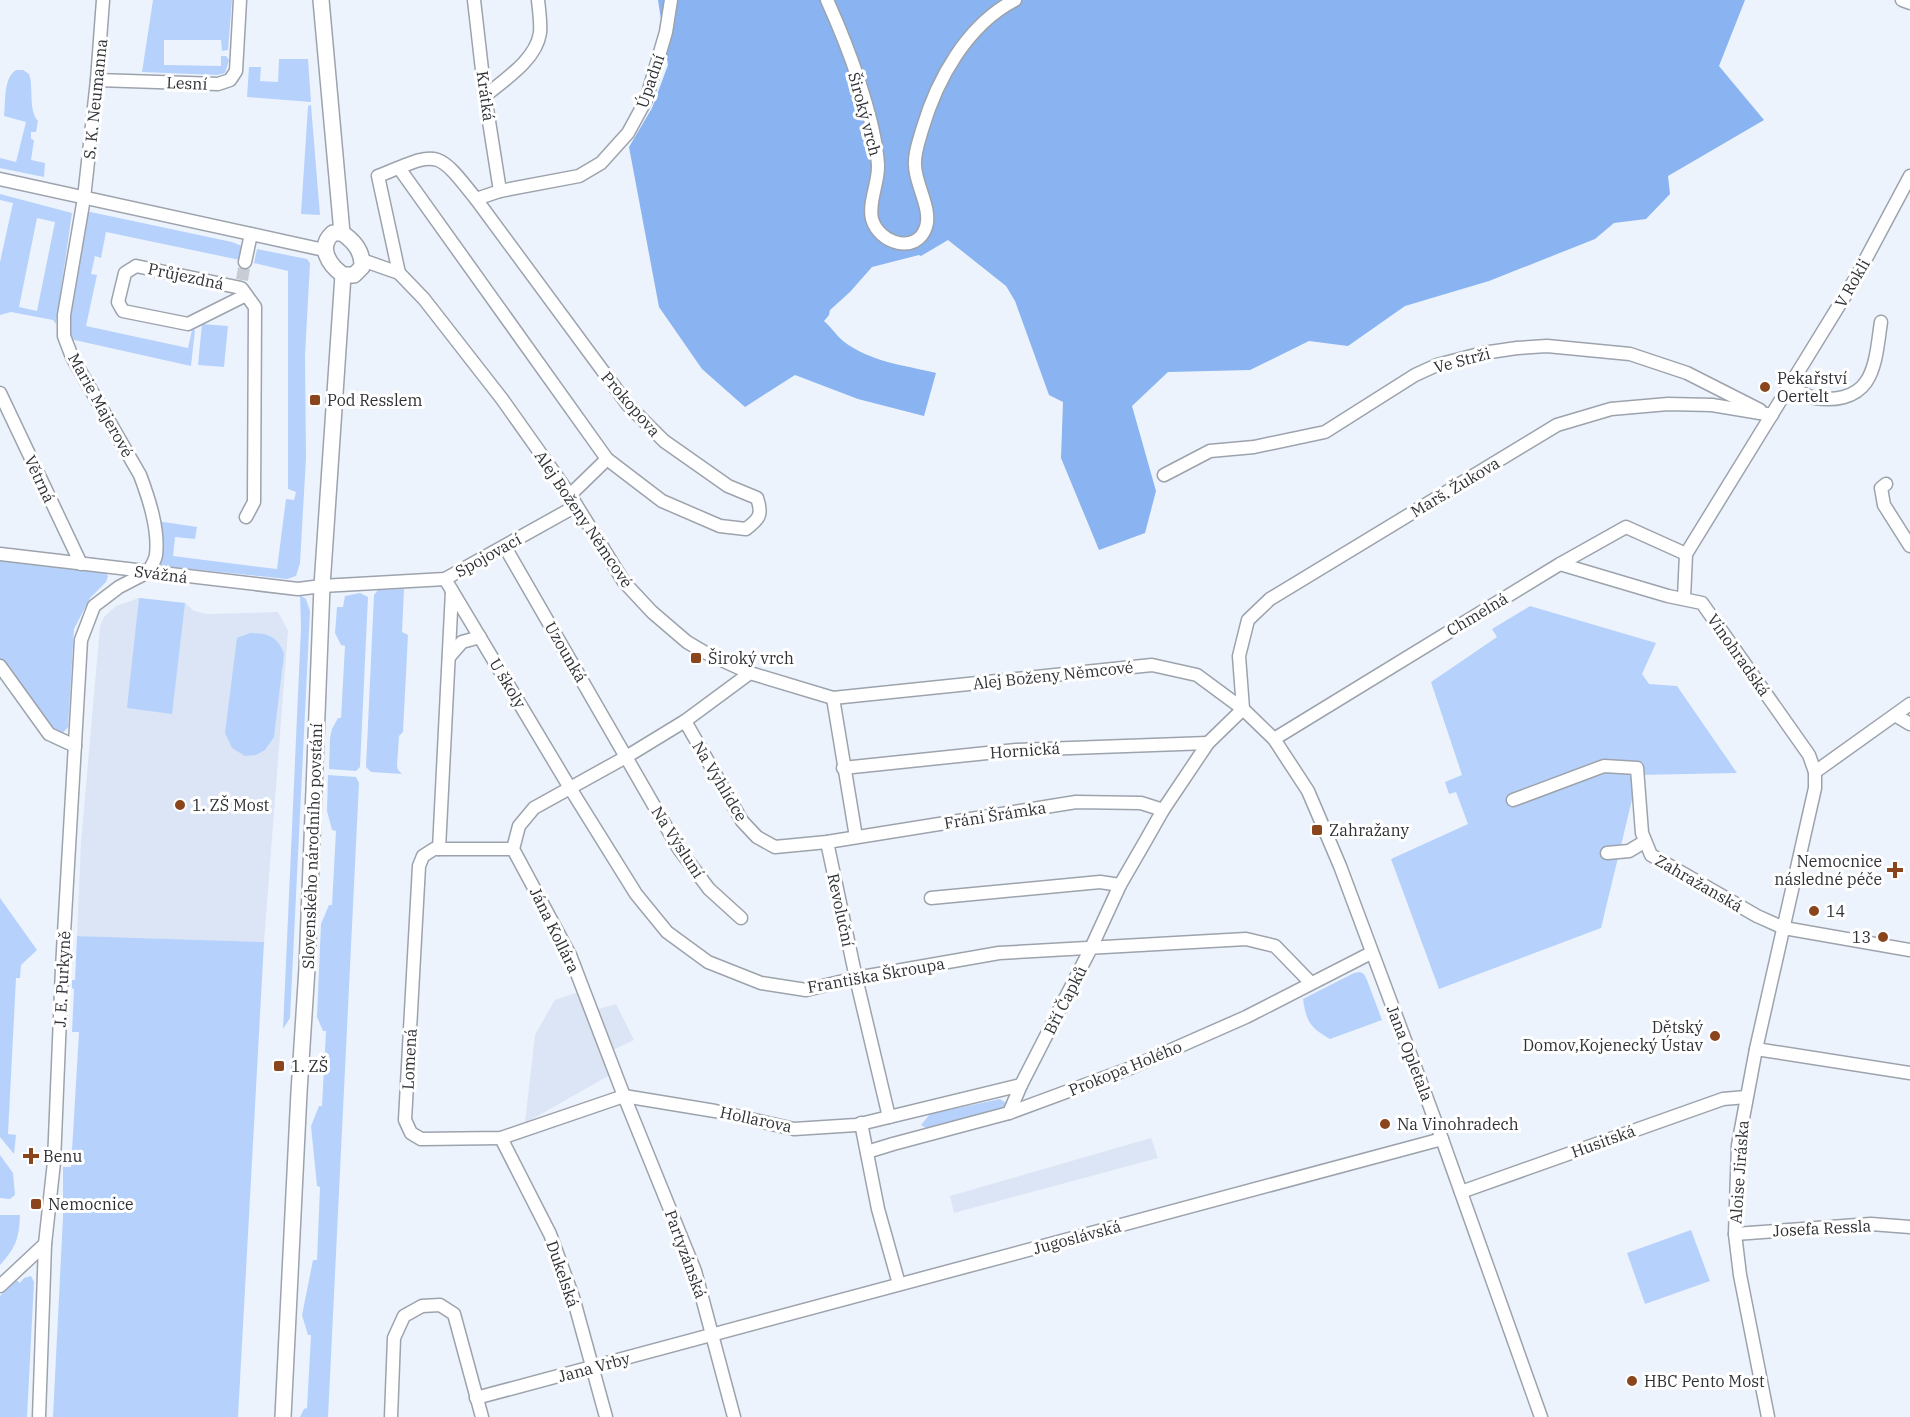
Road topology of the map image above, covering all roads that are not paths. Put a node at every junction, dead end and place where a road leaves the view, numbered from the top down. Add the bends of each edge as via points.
1 (103, 0) edge
2 (240, 0) edge
3 (321, 0) edge
4 (474, 0) edge
5 (538, 0) edge
6 (672, 0) edge
7 (827, 0) edge
8 (1015, 0) edge
9 (1902, 0) edge
10 (1910, 3) edge
11 (97, 80) junction
12 (485, 96) junction
13 (399, 168) junction
14 (1910, 176) edge
15 (0, 179) edge
16 (500, 191) junction
17 (84, 198) junction
18 (476, 199) junction
19 (342, 233) junction
20 (251, 234) junction
21 (324, 250) junction
22 (362, 260) junction
23 (246, 262) tunnel mouth
24 (399, 273) junction
25 (343, 275) junction
26 (243, 287) junction
27 (1881, 322) dead end
28 (1790, 387) junction
29 (0, 393) edge
30 (1772, 415) junction
31 (607, 459) junction
32 (1164, 475) dead end
33 (1886, 483) dead end
34 (573, 500) junction
35 (246, 517) dead end
36 (1910, 546) edge
37 (505, 547) junction
38 (0, 554) edge
39 (1686, 554) junction
40 (81, 564) junction
41 (1560, 564) junction
42 (148, 573) junction
43 (446, 579) junction
44 (322, 586) junction
45 (453, 590) junction
46 (1684, 598) junction
47 (480, 637) junction
48 (449, 657) junction
49 (0, 666) edge
50 (750, 673) junction
51 (833, 698) junction
52 (1910, 704) edge
53 (1243, 709) junction
54 (1895, 715) junction
55 (685, 721) junction
56 (1910, 724) edge
57 (1274, 739) junction
58 (1208, 743) junction
59 (75, 746) junction
60 (626, 757) junction
61 (843, 768) junction
62 (1815, 772) junction
63 (570, 788) junction
64 (1514, 800) dead end
65 (1163, 810) junction
66 (856, 837) junction
67 (827, 842) junction
68 (1644, 843) junction
69 (439, 849) junction
70 (513, 849) junction
71 (1607, 853) dead end
72 (1120, 885) junction
73 (931, 898) dead end
74 (741, 918) dead end
75 (1784, 928) junction
76 (1092, 946) junction
77 (1910, 950) edge
78 (1371, 953) junction
79 (856, 978) junction
80 (1311, 983) junction
81 (1756, 1049) junction
82 (1910, 1073) edge
83 (1021, 1085) junction
84 (624, 1095) junction
85 (1746, 1097) junction
86 (1009, 1113) junction
87 (889, 1117) junction
88 (861, 1123) junction
89 (501, 1138) junction
90 (1442, 1139) junction
91 (867, 1152) junction
92 (1461, 1192) junction
93 (1910, 1227) edge
94 (1735, 1234) junction
95 (45, 1244) junction
96 (899, 1284) junction
97 (0, 1286) edge
98 (712, 1336) junction
99 (592, 1367) junction
100 (476, 1398) junction
101 (39, 1417) edge
102 (283, 1417) edge
103 (391, 1417) edge
104 (482, 1417) edge
105 (606, 1417) edge
106 (734, 1417) edge
107 (1541, 1417) edge
108 (1768, 1417) edge

1 - 11 street, S. K. Neumanna
2 - 11 street, Lesní via 236,70 230,80 218,84
3 - 19 street
4 - 12 street, Krátká
5 - 12 street via 540,34 532,53
6 - 16 street, Úpadní via 646,100 628,133 601,163 579,176
7 - 8 street, Široký vrch via 872,130 878,165 872,218 878,230 895,243 918,238 926,227 926,207 914,164 927,114 944,75 974,32 999,8
9 - 10 street
11 - 17 street, S. K. Neumanna
12 - 16 street, Krátká
13 - 18 street, Prokopova via 425,158 437,158 453,169
13 - 24 street, Prokopova via 378,176
13 - 31 street, Prokopova
14 - 28 street, V Rokli via 1854,281
15 - 17 street
16 - 18 street, Úpadní
17 - 20 street
17 - 42 street, Marie Majerové via 64,315 64,336 148,496 156,556
18 - 31 street, Prokopova via 628,405 664,441 728,486 758,498 761,508 757,520 746,529 720,526 662,501
19 - 21 street via 333,233 326,239
19 - 22 street via 357,246
20 - 21 street
20 - 23 street, Průjezdná
21 - 25 street via 330,263
22 - 24 street, Alej Boženy Němcové
22 - 25 street via 362,267 354,275
24 - 34 street, Alej Boženy Němcové via 453,335
25 - 44 street, Slovenského národního povstání
26 - 26 street, Průjezdná via 136,266 125,273 118,302 123,311 188,324
26 - 35 street, Průjezdná via 255,307 254,501
27 - 28 street via 1873,365 1867,381 1855,394 1837,399 1813,398
28 - 30 street, V Rokli
29 - 40 street, Větrná
30 - 32 street, Ve Strži via 1687,373 1630,354 1547,346 1517,348 1483,352 1437,365 1326,432 1254,447 1210,451
30 - 39 street, V Rokli
30 - 53 street, Marš. Žukova via 1712,405 1668,404 1611,409 1557,425 1270,599 1248,620 1239,656
31 - 34 street
33 - 36 street via 1881,488 1884,505
34 - 37 street, Spojovací
34 - 50 street, Alej Boženy Němcové via 624,582 652,612 687,642
37 - 43 street, Spojovací
37 - 60 street, Uzounká
38 - 40 street, Svážná
39 - 41 street, Chmelná via 1626,527
39 - 46 street, V Rokli
40 - 42 street, Svážná
41 - 46 street, Vinohradská
41 - 57 street, Chmelná
42 - 44 street, Svážná via 298,589
42 - 59 street, J. E. Purkyně via 118,587 94,606 81,640
43 - 44 street, Spojovací
43 - 45 street, U školy
44 - 102 street, Slovenského národního povstání
45 - 47 street, U školy
45 - 48 street
46 - 62 street, Vinohradská via 1702,603 1809,755
47 - 48 street via 462,642
47 - 63 street, U školy
48 - 69 street
49 - 59 street via 49,734
50 - 51 street, Alej Boženy Němcové
50 - 55 street
51 - 53 street, Alej Boženy Němcové via 1152,665 1197,675
51 - 61 street
52 - 54 street
53 - 57 street, Jana Opletala
53 - 58 street, Bří Čapků
54 - 56 street
54 - 62 street
55 - 60 street
55 - 67 street, Na Vyhlídce via 742,821 757,837 774,847
57 - 78 street, Jana Opletala via 1308,791 1325,828
58 - 61 street, Hornická via 1016,750
58 - 65 street, Bří Čapků
59 - 95 street, J. E. Purkyně via 54,1162
60 - 63 street
60 - 74 street, Na Výsluní via 679,849 709,889
61 - 66 street
62 - 75 street via 1815,788
63 - 70 street via 534,808 519,826
63 - 79 street, Františka Škroupa via 636,894 667,932 708,962 761,983 806,990
64 - 68 street, Zahražanská via 1604,766 1637,768
65 - 66 street, Fráni Šrámka via 1141,803 1076,802
65 - 72 street, Bří Čapků
66 - 67 street, Fráni Šrámka
67 - 79 street, Revoluční
68 - 71 street via 1629,851
68 - 75 street, Zahražanská via 1651,855
69 - 70 street
69 - 89 street, Lomená via 423,856 419,866 405,1120 411,1133 421,1139
70 - 84 street, Jána Kollára via 570,955
72 - 73 street via 1100,882
72 - 76 street, Bří Čapků
75 - 77 street, Zahražanská
75 - 81 street, Aloise Jiráska
76 - 79 street, Františka Škroupa via 999,953
76 - 80 street, Františka Škroupa via 1246,939 1275,946
76 - 83 street, Bří Čapků
78 - 80 street, Prokopa Holého
78 - 90 street, Jana Opletala
79 - 87 street, Revoluční
80 - 86 street, Prokopa Holého via 1246,1017 1149,1059
81 - 82 street
81 - 85 street, Aloise Jiráska
83 - 86 street, Bří Čapků
83 - 87 street
84 - 88 street, Hollarova via 794,1129
84 - 89 street, Lomená
84 - 98 street, Partyzánská via 695,1271
85 - 92 street, Husitská via 1723,1099
85 - 94 street, Aloise Jiráska via 1737,1155
86 - 91 street, Prokopa Holého
87 - 88 street, Hollarova
88 - 91 street
89 - 99 street, Dukelská via 550,1234
90 - 92 street, Jana Opletala
90 - 96 street, Jugoslávská
91 - 96 street
92 - 107 street, Jana Opletala
93 - 94 street, Josefa Ressla via 1871,1224
94 - 108 street, Aloise Jiráska via 1741,1285
95 - 97 street
95 - 101 street, J. E. Purkyně
96 - 98 street, Jugoslávská
98 - 99 street, Jana Vrby
98 - 106 street, Partyzánská
99 - 100 street, Jana Vrby
99 - 105 street, Dukelská
100 - 103 street via 454,1314 440,1305 422,1306 404,1316 394,1338
100 - 104 street

